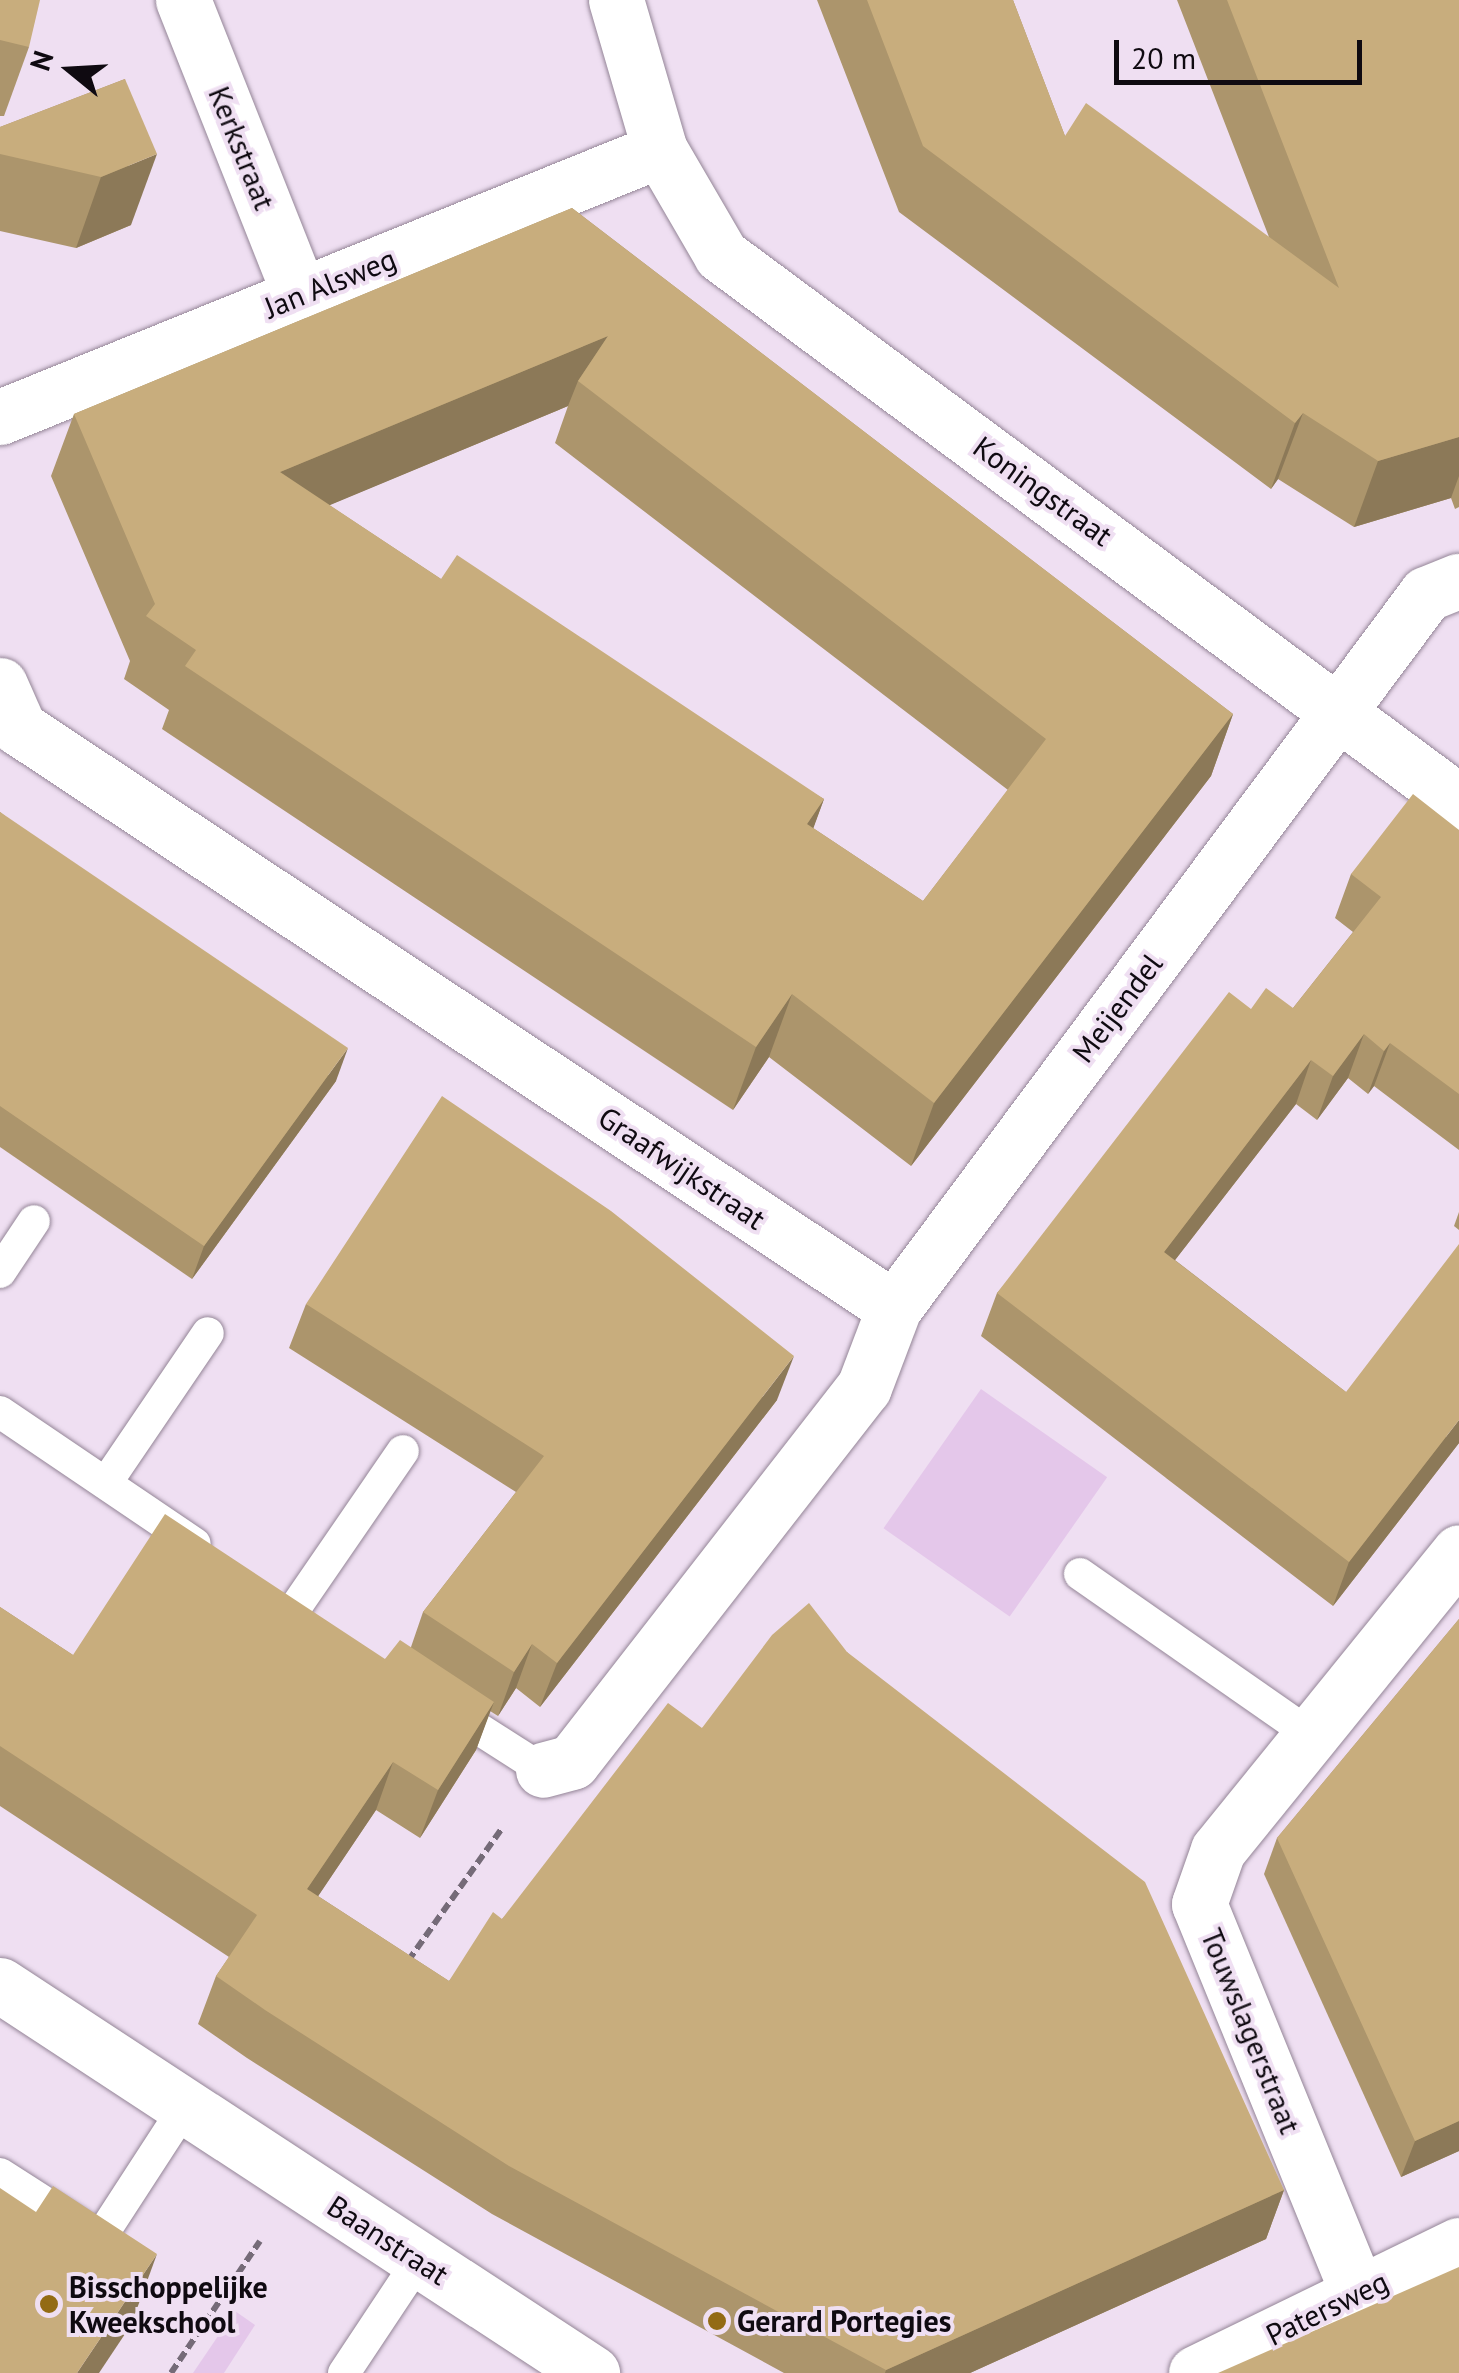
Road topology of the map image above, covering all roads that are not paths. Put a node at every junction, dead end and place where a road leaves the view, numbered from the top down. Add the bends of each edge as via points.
1 (183, 0) edge
2 (616, 0) edge
3 (660, 150) junction
4 (300, 296) junction
5 (0, 417) edge
6 (1459, 581) edge
7 (0, 685) edge
8 (1340, 708) junction
9 (1459, 802) edge
10 (34, 1221) dead end
11 (0, 1272) edge
12 (894, 1308) junction
13 (208, 1334) dead end
14 (0, 1412) edge
15 (403, 1451) dead end
16 (106, 1484) junction
17 (1459, 1552) edge
18 (231, 1569) edge
19 (1080, 1574) dead end
20 (262, 1590) edge
21 (294, 1611) junction
22 (327, 1632) edge
23 (410, 1685) edge
24 (1308, 1733) junction
25 (543, 1770) joint
26 (0, 1985) edge
27 (187, 2104) junction
28 (0, 2174) edge
29 (1459, 2245) edge
30 (418, 2260) junction
31 (1357, 2291) junction
32 (344, 2373) edge
33 (592, 2373) edge
34 (1196, 2373) edge

1 - 4 street, Kerkstraat
2 - 3 street, Koningstraat
3 - 4 street, Jan Alsweg
3 - 8 street, Koningstraat via 721,255
4 - 5 street, Jan Alsweg
6 - 8 street, Meijendel via 1426,594
7 - 12 street, Graafwijkstraat via 20,728
8 - 9 street, Koningstraat
8 - 12 street, Meijendel
10 - 11 lane
12 - 25 street via 864,1387 572,1762
13 - 16 lane
14 - 16 lane
15 - 21 lane
16 - 18 lane
17 - 24 street, Touwslagerstraat
19 - 24 lane
20 - 21 lane
21 - 22 lane
23 - 25 lane
24 - 31 street, Touwslagerstraat via 1218,1850 1199,1904
26 - 27 street, Baanstraat
27 - 28 lane via 100,2238
27 - 30 street, Baanstraat
29 - 31 street, Patersweg
30 - 32 lane
30 - 33 street, Baanstraat
31 - 34 street, Patersweg

